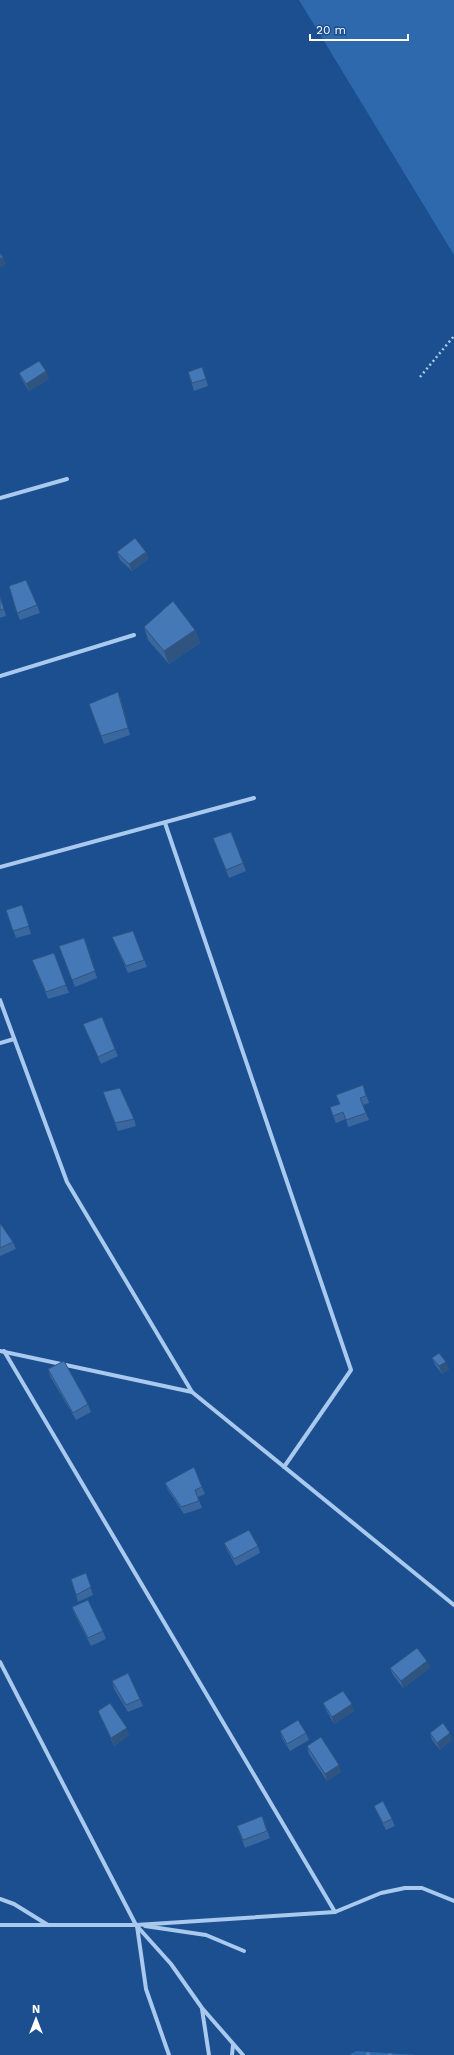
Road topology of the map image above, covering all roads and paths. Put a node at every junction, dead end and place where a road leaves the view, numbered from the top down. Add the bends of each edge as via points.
1 (454, 336) edge
2 (420, 377) dead end
3 (67, 479) dead end
4 (0, 498) edge
5 (134, 636) dead end
6 (0, 676) edge
7 (254, 798) dead end
8 (165, 823) junction
9 (0, 867) edge
10 (0, 1000) edge
11 (14, 1039) junction
12 (0, 1043) edge
13 (2, 1352) edge
14 (192, 1392) junction
15 (284, 1467) junction
16 (454, 1605) edge
17 (0, 1662) edge
18 (0, 1899) edge
19 (454, 1901) edge
20 (335, 1912) junction
21 (0, 1925) edge
22 (49, 1925) junction
23 (136, 1925) junction
24 (244, 1951) dead end
25 (202, 2008) junction
26 (234, 2045) junction
27 (169, 2055) edge
28 (209, 2055) edge
29 (232, 2055) edge
30 (243, 2055) edge

1 - 2 path
3 - 4 street
5 - 6 street
7 - 8 street
8 - 9 street
8 - 15 street via 351,1370
10 - 11 street
11 - 12 street
11 - 14 street via 67,1182
13 - 14 street
13 - 20 street
14 - 15 street
15 - 16 street
17 - 23 street
18 - 22 street via 14,1904
19 - 20 street via 422,1888 404,1888 381,1893
20 - 23 street
21 - 22 street
22 - 23 street
23 - 24 street via 206,1935
23 - 25 street via 171,1964
23 - 27 street via 146,1989
25 - 26 street
25 - 28 street
26 - 29 street
26 - 30 street

